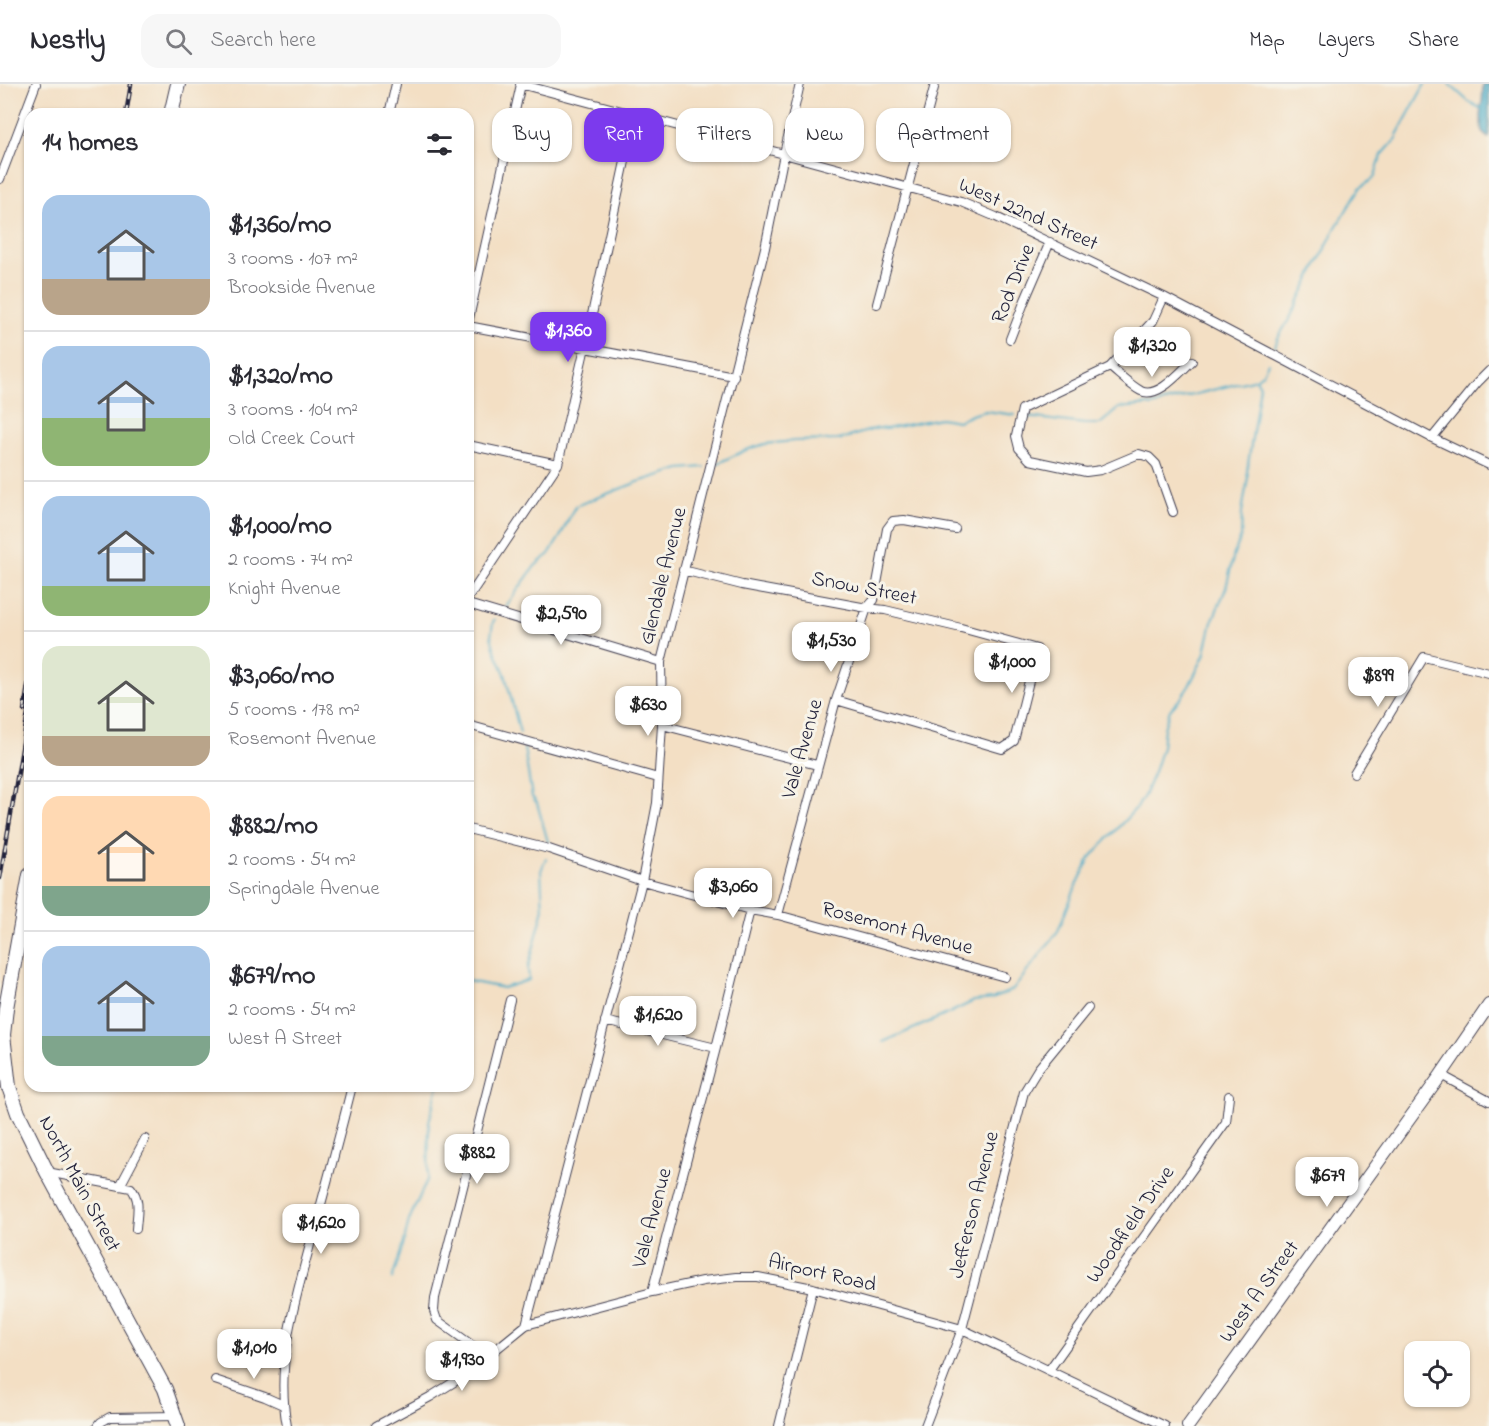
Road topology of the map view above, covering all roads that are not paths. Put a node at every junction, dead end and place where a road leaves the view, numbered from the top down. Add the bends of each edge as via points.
1 (36, 84) edge
2 (178, 84) edge
3 (396, 84) edge
4 (520, 84) edge
5 (800, 84) edge
6 (935, 84) edge
7 (27, 108) edge
8 (172, 108) edge
9 (390, 108) edge
10 (609, 108) edge
11 (24, 116) edge
12 (664, 123) edge
13 (784, 154) junction
14 (625, 162) edge
15 (0, 179) edge
16 (908, 188) junction
17 (1050, 242) junction
18 (474, 296) edge
19 (1164, 297) junction
20 (877, 304) dead end
21 (474, 325) edge
22 (1010, 339) dead end
23 (585, 347) junction
24 (1192, 361) dead end
25 (1110, 367) junction
26 (1489, 371) edge
27 (734, 376) junction
28 (1432, 438) junction
29 (474, 447) edge
30 (558, 464) junction
31 (1489, 465) edge
32 (1173, 512) dead end
33 (956, 529) dead end
34 (683, 570) junction
35 (474, 589) edge
36 (474, 606) edge
37 (867, 608) junction
38 (661, 662) junction
39 (1489, 672) edge
40 (836, 700) junction
41 (662, 724) junction
42 (474, 727) edge
43 (817, 765) junction
44 (1354, 773) dead end
45 (658, 778) junction
46 (474, 830) edge
47 (642, 881) junction
48 (24, 908) edge
49 (750, 910) junction
50 (777, 915) junction
51 (1005, 977) dead end
52 (510, 1000) dead end
53 (1489, 1005) edge
54 (1088, 1008) dead end
55 (605, 1021) junction
56 (716, 1048) junction
57 (1442, 1075) junction
58 (350, 1092) edge
59 (1229, 1095) dead end
60 (1489, 1101) edge
61 (145, 1139) dead end
62 (47, 1172) junction
63 (120, 1186) junction
64 (136, 1229) dead end
65 (813, 1288) junction
66 (652, 1292) junction
67 (526, 1325) junction
68 (962, 1329) junction
69 (487, 1356) junction
70 (1049, 1370) junction
71 (214, 1380) dead end
72 (283, 1405) junction
73 (177, 1421) edge
74 (98, 1426) edge
75 (287, 1426) edge
76 (376, 1426) edge
77 (779, 1426) edge
78 (925, 1426) edge
79 (1165, 1426) edge
80 (1188, 1426) edge

1 - 7 street
2 - 8 main road
3 - 9 street
4 - 10 street, West 22nd Street
4 - 18 street
5 - 13 street, Glendale Avenue
6 - 16 street
11 - 15 street
12 - 13 street, West 22nd Street
13 - 16 street, West 22nd Street
13 - 27 street, Glendale Avenue
14 - 23 street
16 - 17 street, West 22nd Street via 961,202
16 - 20 street
17 - 19 street, West 22nd Street
17 - 22 street, Rod Drive
19 - 25 street via 1153,321
19 - 28 street, West 22nd Street
21 - 23 street
23 - 27 street
23 - 30 street
24 - 25 street via 1163,388 1152,392 1142,391
25 - 32 street via 1022,409 1016,436 1019,448 1030,460 1086,472 1139,454 1149,457 1156,464
26 - 28 street
27 - 34 street, Glendale Avenue
28 - 31 street, West 22nd Street
29 - 30 street
30 - 35 street
33 - 37 street, Vale Avenue via 893,521 887,529 874,600
34 - 37 street, Snow Street
34 - 38 street, Glendale Avenue
36 - 38 street
37 - 40 street, Vale Avenue
37 - 40 street, Snow Street via 1037,649 1014,741 1002,749
38 - 41 street, Glendale Avenue
39 - 44 street via 1424,657
40 - 43 street, Vale Avenue
41 - 43 street
41 - 45 street, Glendale Avenue
42 - 45 street
43 - 50 street, Vale Avenue
45 - 47 street, Glendale Avenue
46 - 47 street, Rosemont Avenue via 549,849
47 - 49 street, Rosemont Avenue
47 - 55 street, Glendale Avenue
48 - 62 main road, North Main Street via 3,1035 9,1087
49 - 50 street, Rosemont Avenue
49 - 56 street, Vale Avenue
50 - 51 street, Rosemont Avenue
52 - 69 street via 434,1311 437,1320
53 - 57 street, West A Street
54 - 68 street, Jefferson Avenue via 1024,1092
55 - 56 street
55 - 67 street, Glendale Avenue
56 - 66 street, Vale Avenue
57 - 60 street
57 - 80 street, West A Street
58 - 72 street via 289,1332
59 - 70 street, Woodfield Drive via 1226,1122
61 - 63 street
62 - 63 street
62 - 73 main road, North Main Street via 151,1361
63 - 64 street via 131,1188 136,1194
65 - 66 street, Airport Road via 758,1276 703,1281
65 - 68 street, Airport Road
65 - 77 street
66 - 67 street, Airport Road
67 - 69 street, Airport Road
68 - 70 street, Airport Road
68 - 78 street, Jefferson Avenue
69 - 76 street, Airport Road via 462,1377
70 - 79 street, Airport Road
71 - 72 street
72 - 75 street
73 - 74 street via 110,1417

